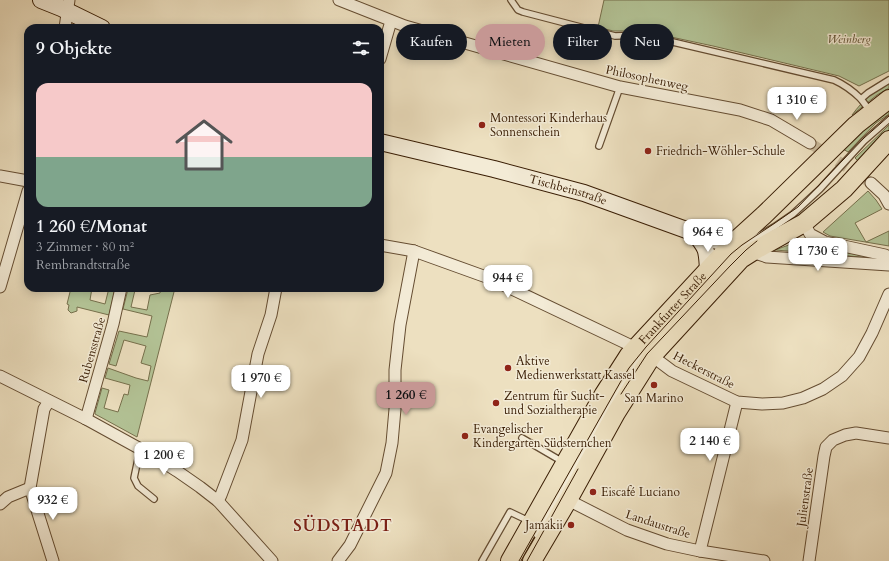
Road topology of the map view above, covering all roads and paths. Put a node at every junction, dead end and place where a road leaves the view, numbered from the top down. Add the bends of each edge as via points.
1 (42, 0) edge
2 (339, 0) edge
3 (511, 0) edge
4 (69, 6) edge
5 (391, 21) junction
6 (66, 24) edge
7 (96, 24) edge
8 (384, 45) edge
9 (889, 80) edge
10 (620, 87) junction
11 (889, 99) edge
12 (866, 106) junction
13 (889, 119) edge
14 (889, 140) edge
15 (384, 143) edge
16 (810, 143) tunnel mouth
17 (600, 146) dead end
18 (0, 176) edge
19 (24, 180) edge
20 (871, 183) tunnel mouth
21 (886, 200) edge
22 (24, 205) edge
23 (804, 223) junction
24 (694, 233) junction
25 (384, 246) edge
26 (740, 250) junction
27 (414, 251) junction
28 (889, 257) edge
29 (889, 265) edge
30 (708, 270) junction
31 (0, 287) edge
32 (120, 292) edge
33 (275, 292) edge
34 (889, 294) edge
35 (646, 350) junction
36 (0, 376) edge
37 (49, 401) junction
38 (737, 402) junction
39 (86, 420) junction
40 (522, 438) dead end
41 (889, 438) edge
42 (141, 450) junction
43 (565, 463) junction
44 (30, 488) junction
45 (559, 495) junction
46 (154, 498) dead end
47 (218, 501) junction
48 (0, 504) edge
49 (532, 522) junction
50 (533, 543) dead end
51 (700, 551) junction
52 (53, 561) edge
53 (272, 561) edge
54 (338, 561) edge
55 (482, 561) edge
56 (510, 561) edge
57 (532, 561) edge
58 (764, 561) edge
59 (809, 561) edge

1 - 4 main road
2 - 5 street, Philosophenweg
3 - 12 lane via 518,10 615,36 643,35 834,80 844,84
4 - 6 street
4 - 7 main road
5 - 8 street
5 - 10 street, Philosophenweg
9 - 12 lane via 868,93
10 - 16 street, Philosophenweg via 740,110 771,120
10 - 17 lane
11 - 12 main road, Frankfurter Straße
12 - 26 main road, Frankfurter Straße via 856,125 764,215
13 - 26 lane via 793,214
14 - 23 main road, Frankfurter Straße via 844,189
15 - 24 main road, Tischbeinstraße via 584,193
18 - 19 street
20 - 21 street
22 - 31 street
23 - 26 main road, Frankfurter Straße
23 - 28 street via 810,234 825,242
24 - 26 main road, Tischbeinstraße
24 - 30 main road via 706,249
25 - 27 street, Heckerstraße
26 - 29 street via 767,257
26 - 30 main road, Frankfurter Straße
26 - 35 main road, Frankfurter Straße via 741,259
27 - 35 street, Heckerstraße via 489,278
27 - 54 street via 400,325 392,444 386,473 350,545
30 - 35 main road, Frankfurter Straße
32 - 39 street, Rubensstraße
33 - 47 street via 271,315 258,354 242,440
34 - 38 street, Heckerstraße via 859,357 842,376 823,389 783,403
35 - 38 street, Heckerstraße via 672,371
35 - 43 main road, Frankfurter Straße via 629,355
35 - 45 main road, Frankfurter Straße via 616,413
36 - 37 street
37 - 39 street
37 - 44 street via 44,408
38 - 51 street
39 - 42 street
40 - 43 lane
41 - 59 street, Julienstraße via 856,433 833,440 826,447
42 - 46 lane via 134,478 138,486
42 - 47 street via 177,471
43 - 45 main road, Frankfurter Straße
44 - 48 street via 8,497
44 - 52 street
45 - 49 main road, Frankfurter Straße
45 - 50 lane
45 - 51 street, Landaustraße via 627,530 667,544
45 - 57 main road, Frankfurter Straße
47 - 53 street
49 - 55 lane via 510,512
49 - 56 main road, Frankfurter Straße
51 - 58 street, Landaustraße

